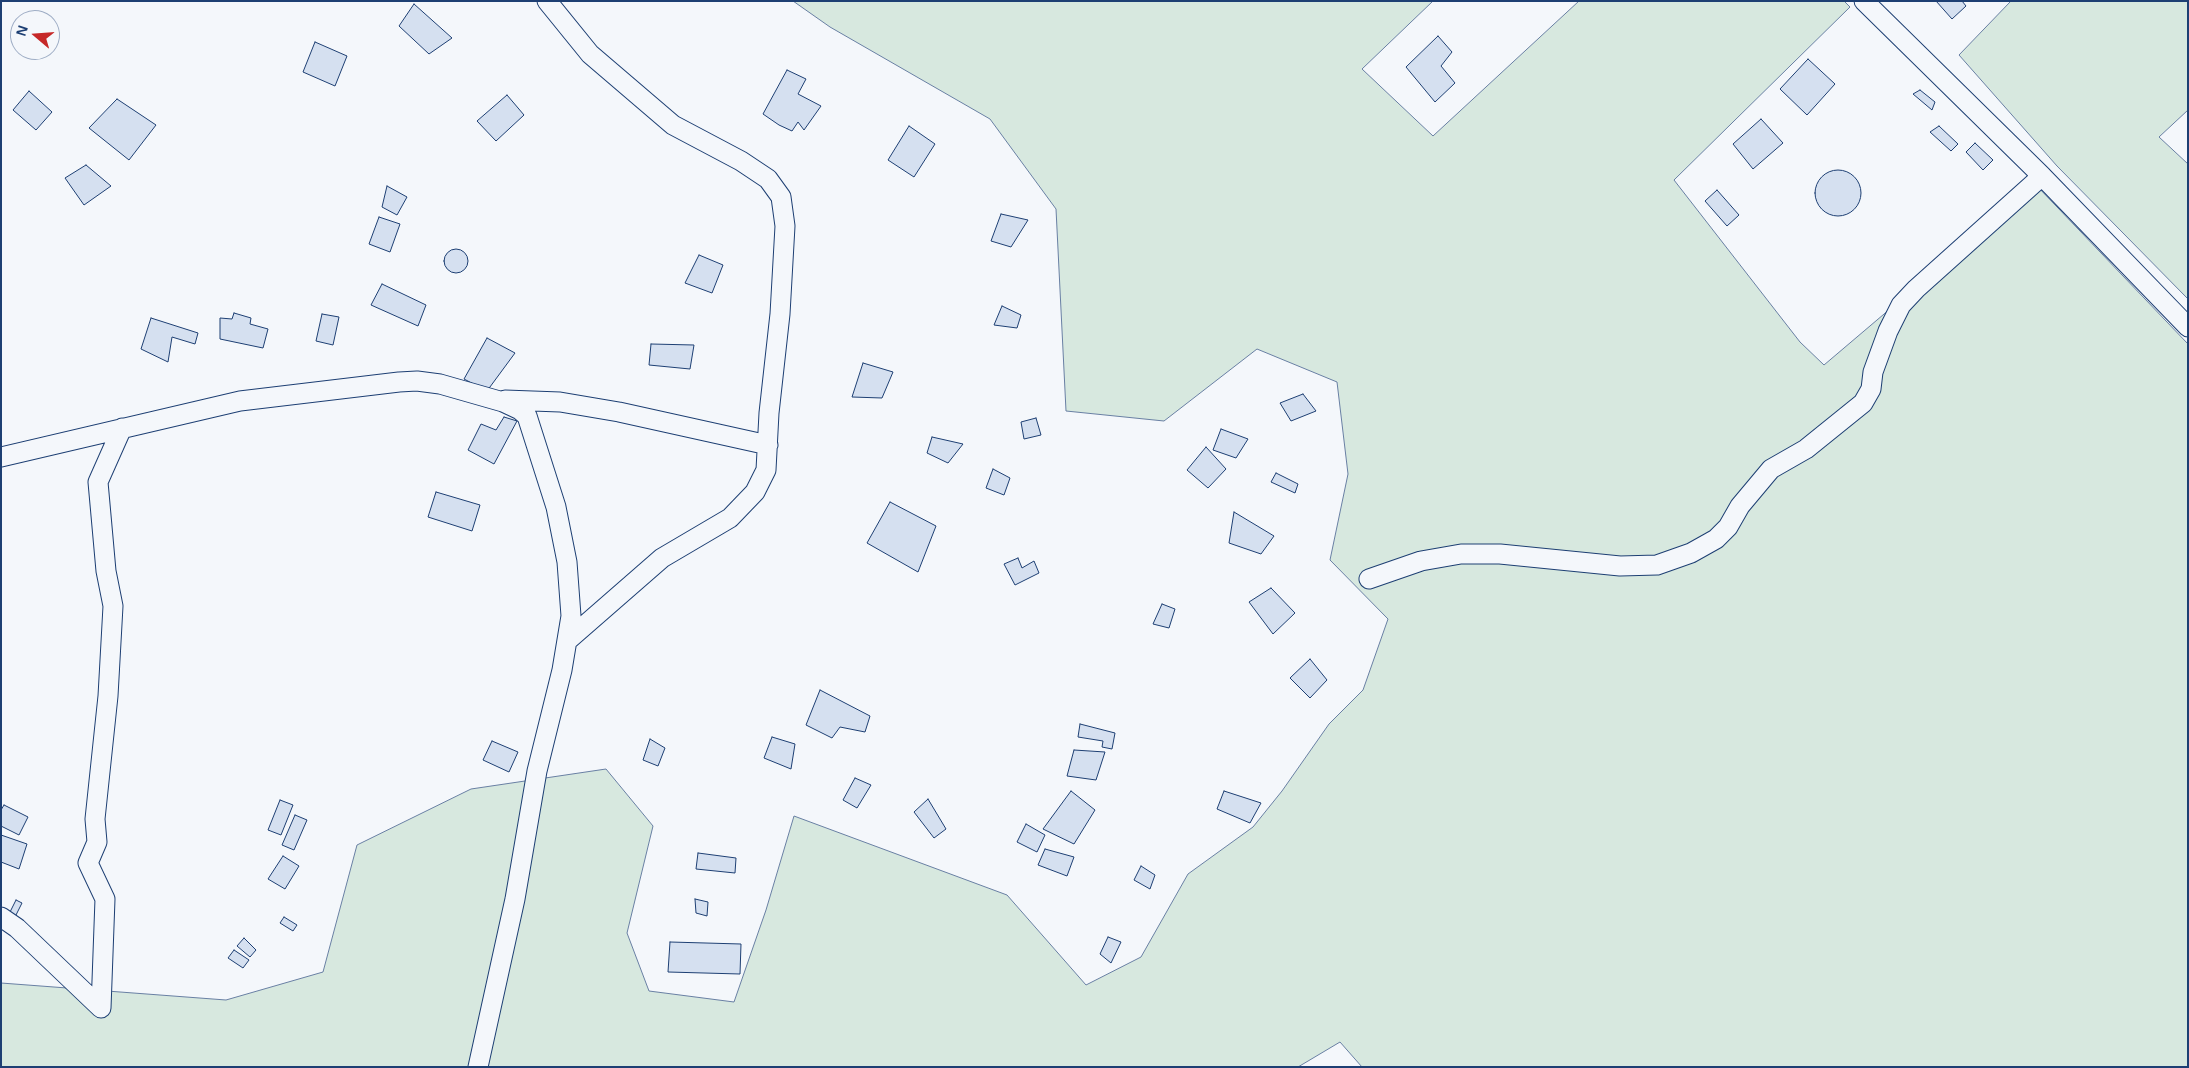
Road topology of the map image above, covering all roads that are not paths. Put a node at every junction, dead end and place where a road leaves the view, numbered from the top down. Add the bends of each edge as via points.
1 (547, 1) edge
2 (1864, 1) edge
3 (2042, 176) junction
4 (2188, 327) edge
5 (492, 399) junction
6 (122, 428) junction
7 (768, 445) junction
8 (1, 457) edge
9 (1369, 579) dead end
10 (568, 640) junction
11 (1, 917) edge
12 (478, 1067) edge

1 - 7 street via 590,54 636,96 673,125 768,179 780,197 785,226
2 - 3 street
3 - 4 street
3 - 9 street via 1901,305 1888,331 1873,372 1871,389 1863,403 1806,449 1771,468 1716,539 1691,553 1657,565 1620,566 1500,554 1461,554 1421,561
5 - 6 street via 440,384 399,382 240,401
5 - 7 street via 560,402 609,410
5 - 10 street via 520,410 530,421 556,507 567,562 571,616
6 - 8 street
6 - 11 street via 98,482 106,571 113,606 108,696 95,819 97,842 88,863 105,899 101,1008 17,928
7 - 10 street via 766,470 755,492 730,518 662,558
10 - 12 street via 537,771 515,899

